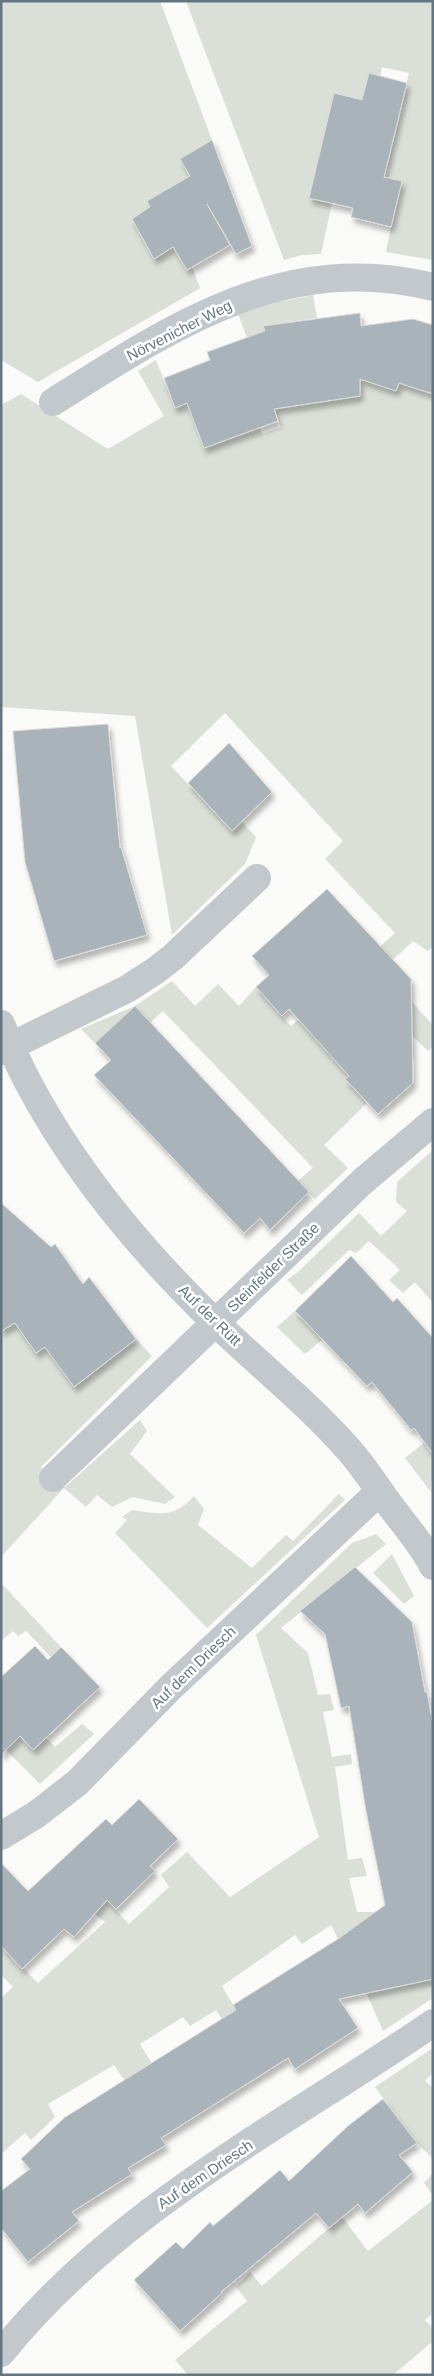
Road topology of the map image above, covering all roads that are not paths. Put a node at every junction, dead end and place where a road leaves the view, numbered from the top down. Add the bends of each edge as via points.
1 (433, 287) edge
2 (53, 402) dead end
3 (257, 878) dead end
4 (4, 1040) edge
5 (433, 1122) edge
6 (216, 1322) junction
7 (52, 1478) dead end
8 (380, 1491) junction
9 (433, 1566) edge
10 (1, 1836) edge
11 (433, 2023) edge
12 (1, 2353) edge

1 - 2 street, Nörvenicher Weg via 360,277 313,280 266,290 219,306 162,335
3 - 4 street, Auf der Rütt via 155,971 127,988
4 - 6 street, Auf der Rütt via 59,1134 100,1194 172,1278
5 - 6 street, Steinfelder Straße via 362,1181
6 - 7 street, Steinfelder Straße
6 - 8 street, Auf der Rütt via 348,1448
8 - 9 street, Auf der Rütt
8 - 10 street, Auf dem Driesch via 170,1688 77,1783 37,1814
11 - 12 street, Auf dem Driesch via 165,2200 107,2246 48,2300

